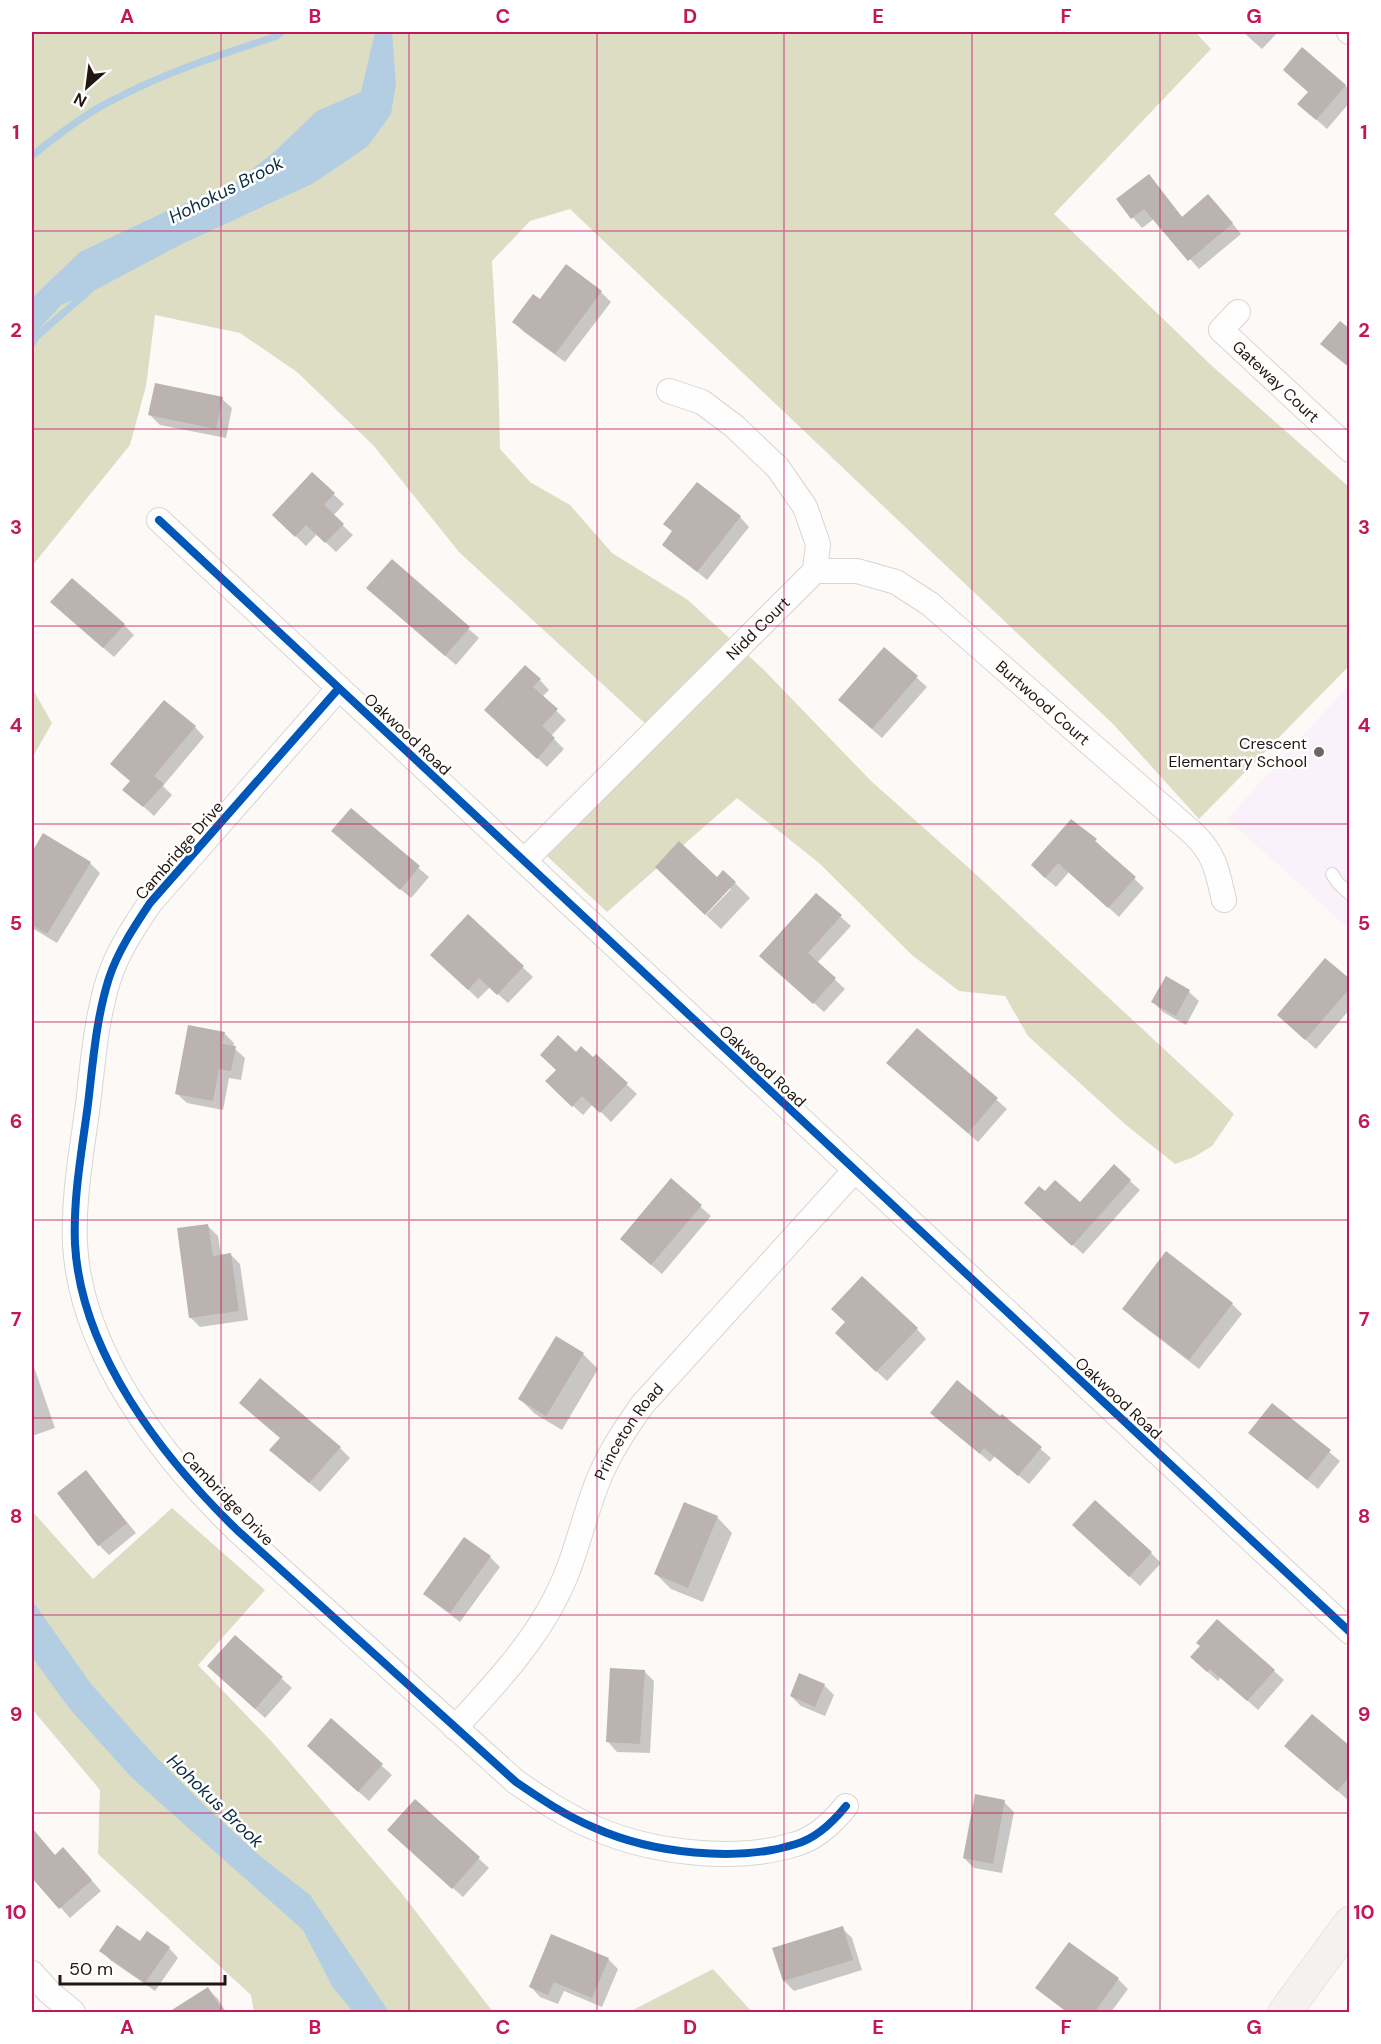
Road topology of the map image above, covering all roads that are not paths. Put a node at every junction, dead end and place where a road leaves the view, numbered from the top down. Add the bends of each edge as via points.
1 (1238, 312) dead end
2 (669, 391) dead end
3 (1350, 450) edge
4 (159, 520) dead end
5 (815, 571) junction
6 (339, 688) junction
7 (524, 861) junction
8 (1332, 874) dead end
9 (1350, 894) edge
10 (1224, 900) dead end
11 (855, 1170) junction
12 (1350, 1632) edge
13 (455, 1728) junction
14 (846, 1806) dead end
15 (1350, 1923) edge
16 (32, 1973) edge
17 (73, 2013) edge
18 (1285, 2013) edge

1 - 3 street, Gateway Court via 1221,330
2 - 5 street via 702,402 778,468 806,507 818,544
4 - 6 street, Oakwood Road
5 - 7 street, Nidd Court
5 - 10 street, Burtwood Court via 857,571 896,582 930,604 1208,848
6 - 7 street, Oakwood Road
6 - 13 street, Cambridge Drive via 150,903 127,938 109,976 99,1013 75,1205 75,1245 88,1308 107,1356 133,1406 165,1452 237,1530
7 - 11 street, Oakwood Road
8 - 9 lane
11 - 12 street, Oakwood Road
11 - 13 street, Princeton Road via 642,1405 618,1439 600,1477 556,1598 509,1668
13 - 14 street, Cambridge Drive via 516,1782 555,1808 596,1829 686,1852 733,1854 798,1844 820,1833
15 - 18 main road
16 - 17 street

